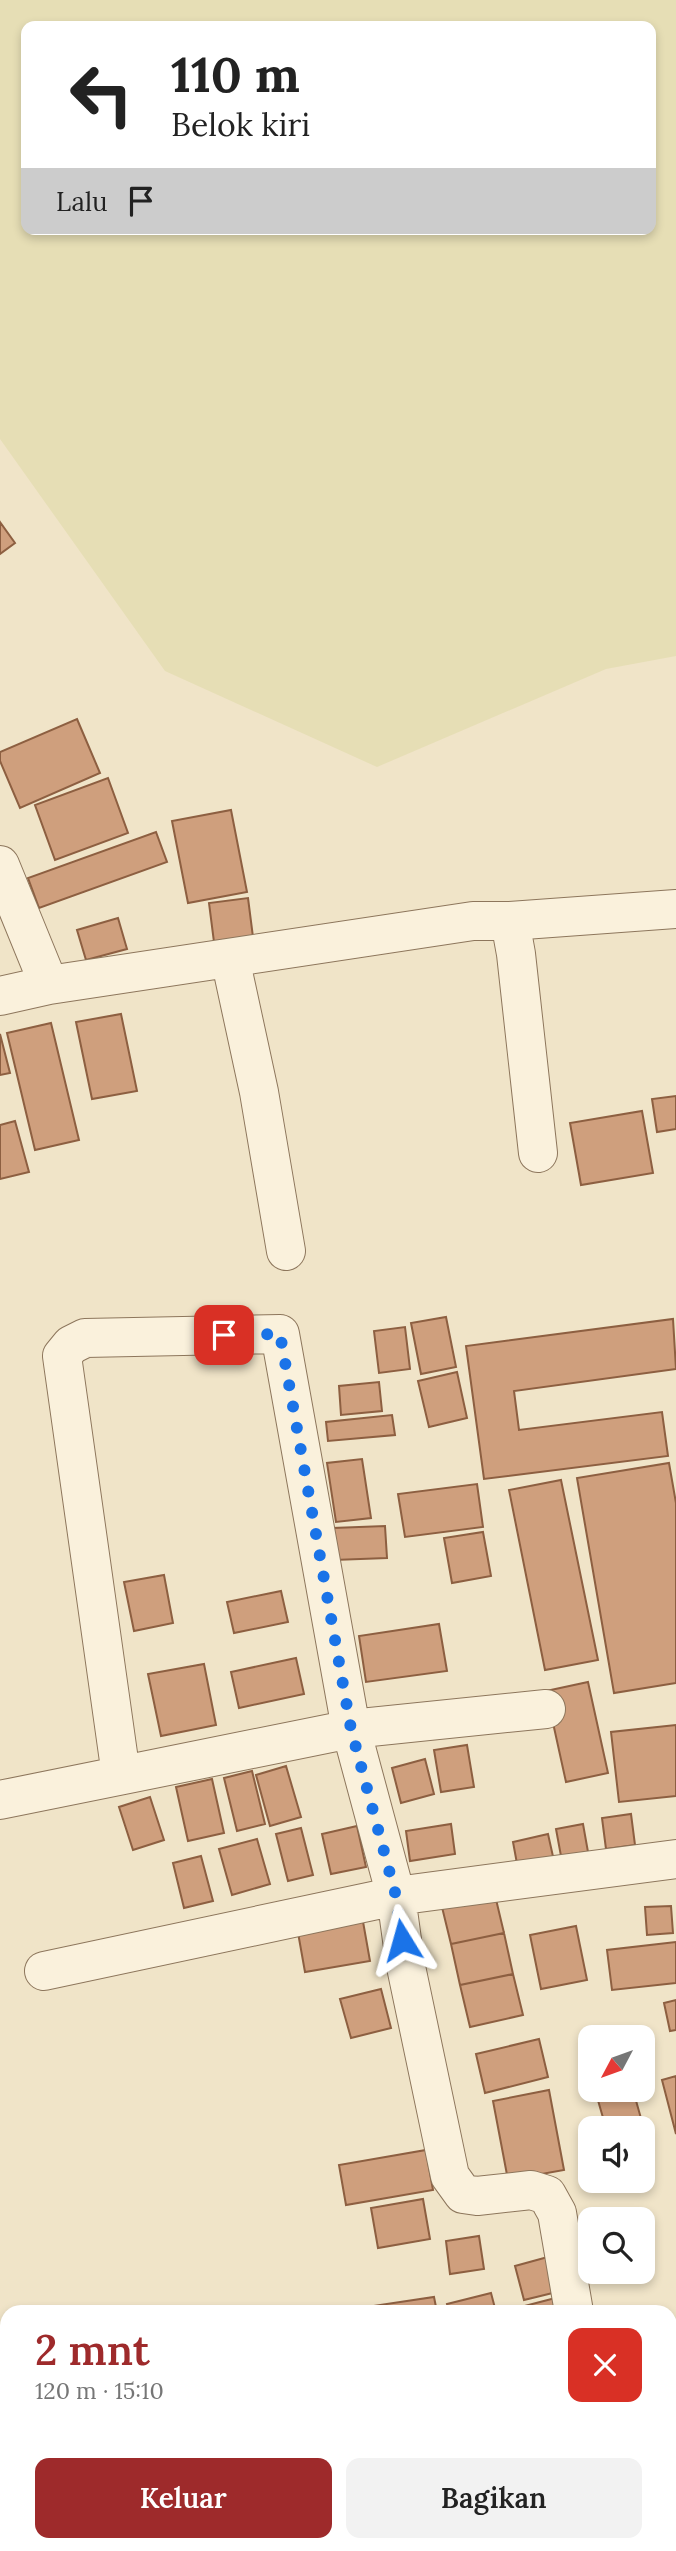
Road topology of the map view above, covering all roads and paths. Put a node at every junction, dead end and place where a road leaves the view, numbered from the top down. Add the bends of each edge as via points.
1 (0, 865) edge
2 (676, 909) edge
3 (510, 922) junction
4 (230, 958) junction
5 (49, 985) junction
6 (0, 996) edge
7 (538, 1153) dead end
8 (286, 1251) dead end
9 (546, 1709) dead end
10 (351, 1729) junction
11 (121, 1775) junction
12 (0, 1800) edge
13 (676, 1859) edge
14 (396, 1896) junction
15 (44, 1971) dead end
16 (573, 2305) edge

1 - 5 street
2 - 3 street
3 - 4 street via 473,921
3 - 7 street
4 - 5 street
4 - 8 street
5 - 6 street
9 - 10 street
10 - 11 street
10 - 11 street via 280,1334 85,1338 62,1356
10 - 14 street
11 - 12 street
13 - 14 street
14 - 15 street
14 - 16 street via 405,1962 450,2176 463,2194 531,2190 547,2196 557,2213

